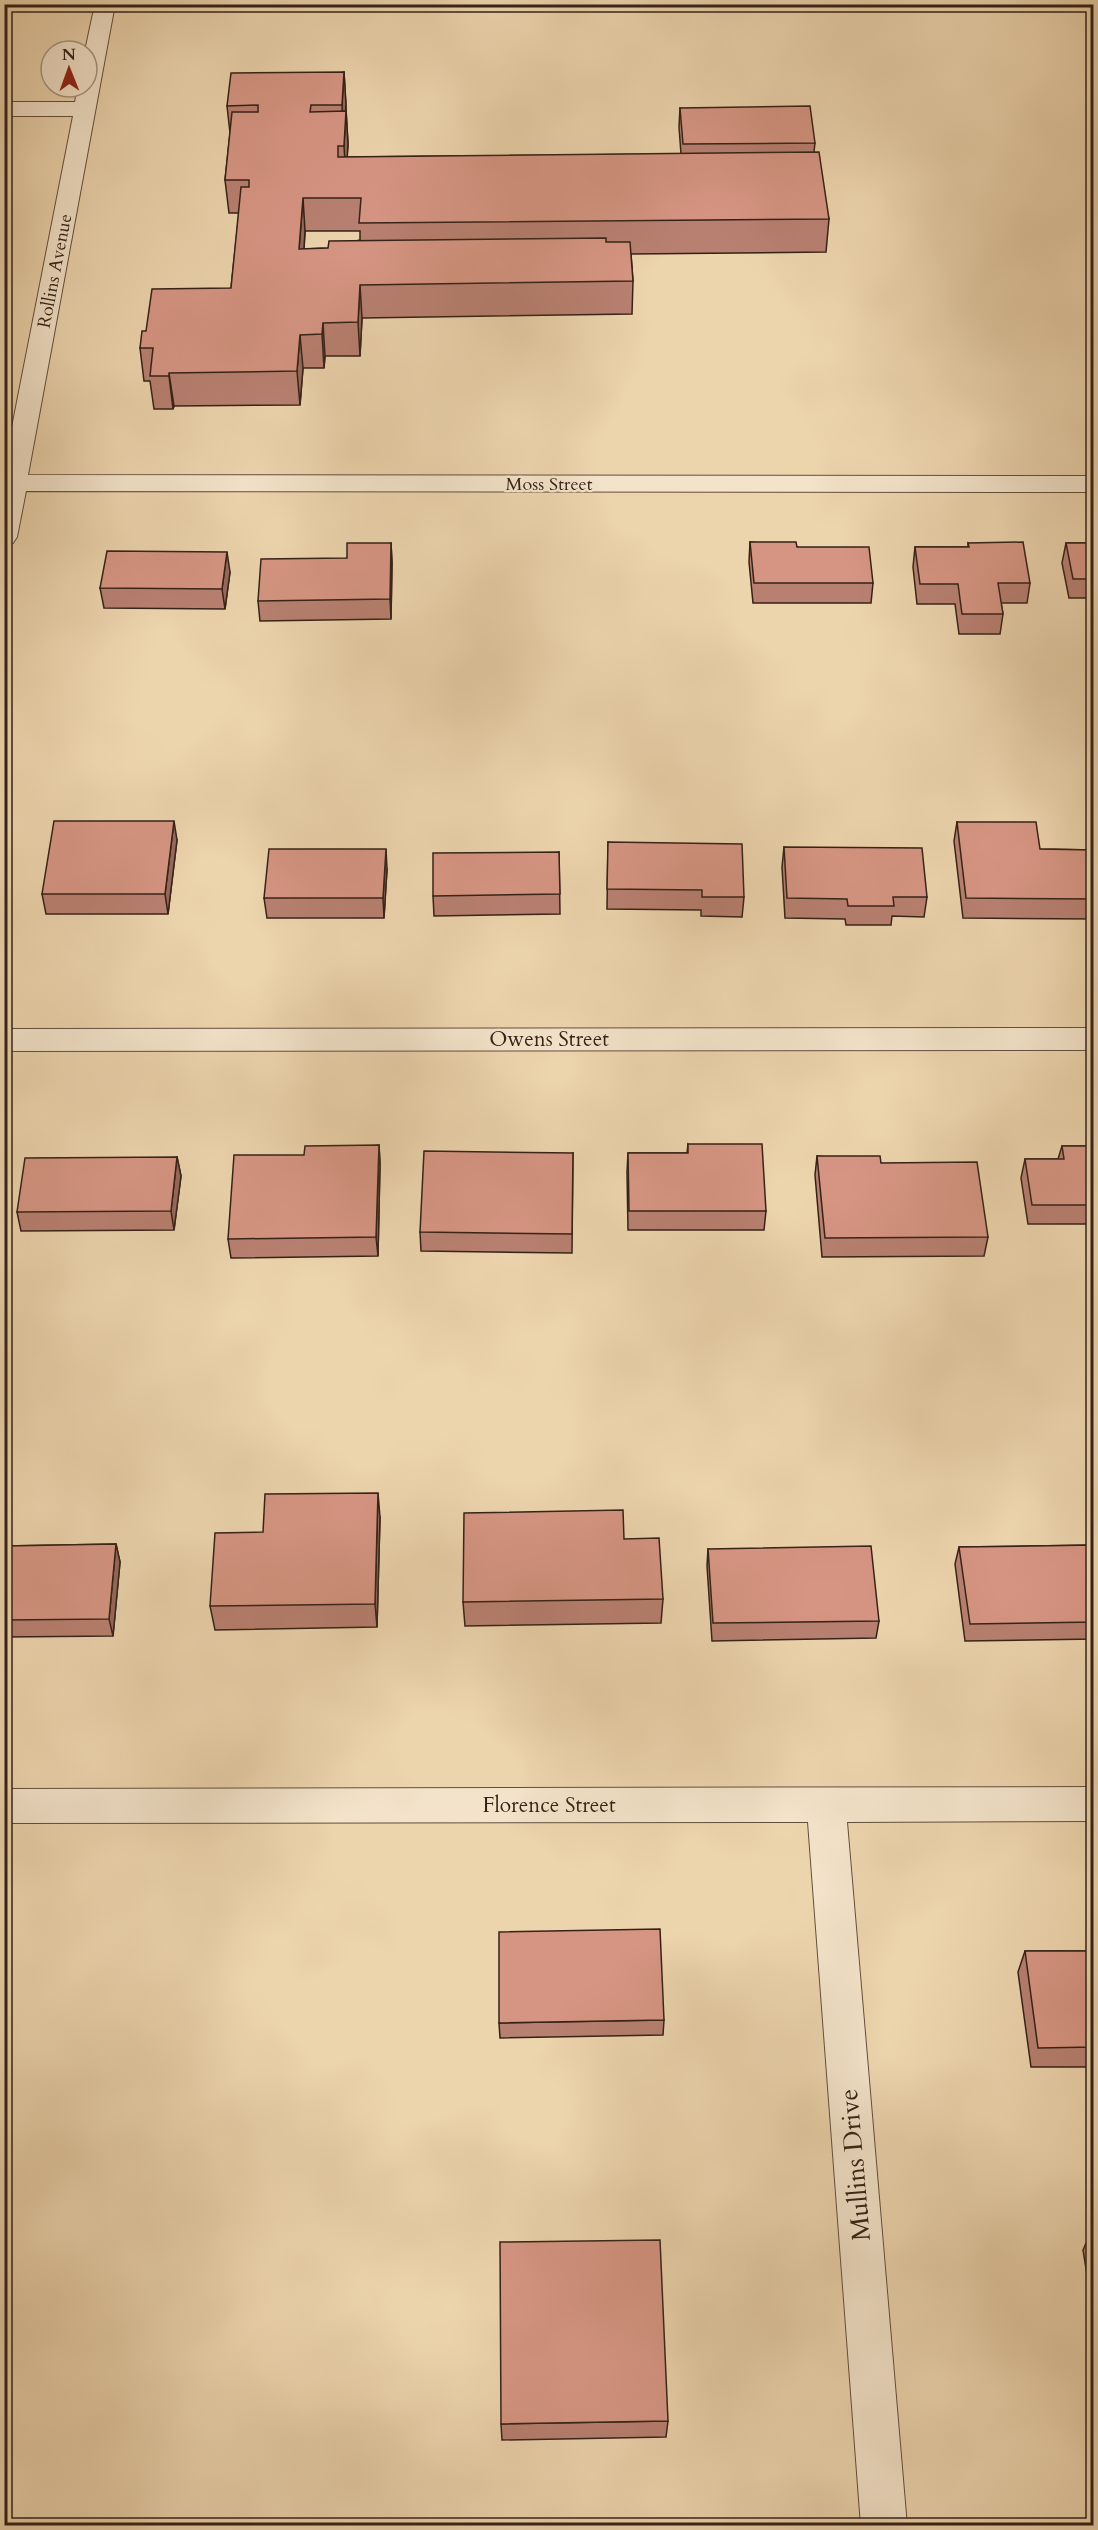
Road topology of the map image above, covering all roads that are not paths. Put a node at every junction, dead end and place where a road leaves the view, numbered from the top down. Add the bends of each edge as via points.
1 (105, 4) edge
2 (4, 109) edge
3 (86, 109) junction
4 (10, 483) edge
5 (1094, 484) edge
6 (4, 537) edge
7 (1094, 1039) edge
8 (4, 1040) edge
9 (1094, 1804) edge
10 (826, 1805) junction
11 (4, 1806) edge
12 (884, 2526) edge

1 - 3 street, Rollins Avenue
2 - 3 street
3 - 4 street, Rollins Avenue
4 - 5 street, Moss Street
4 - 6 street, Rollins Avenue
7 - 8 street, Owens Street
9 - 10 street, Florence Street
10 - 11 street, Florence Street
10 - 12 street, Mullins Drive

